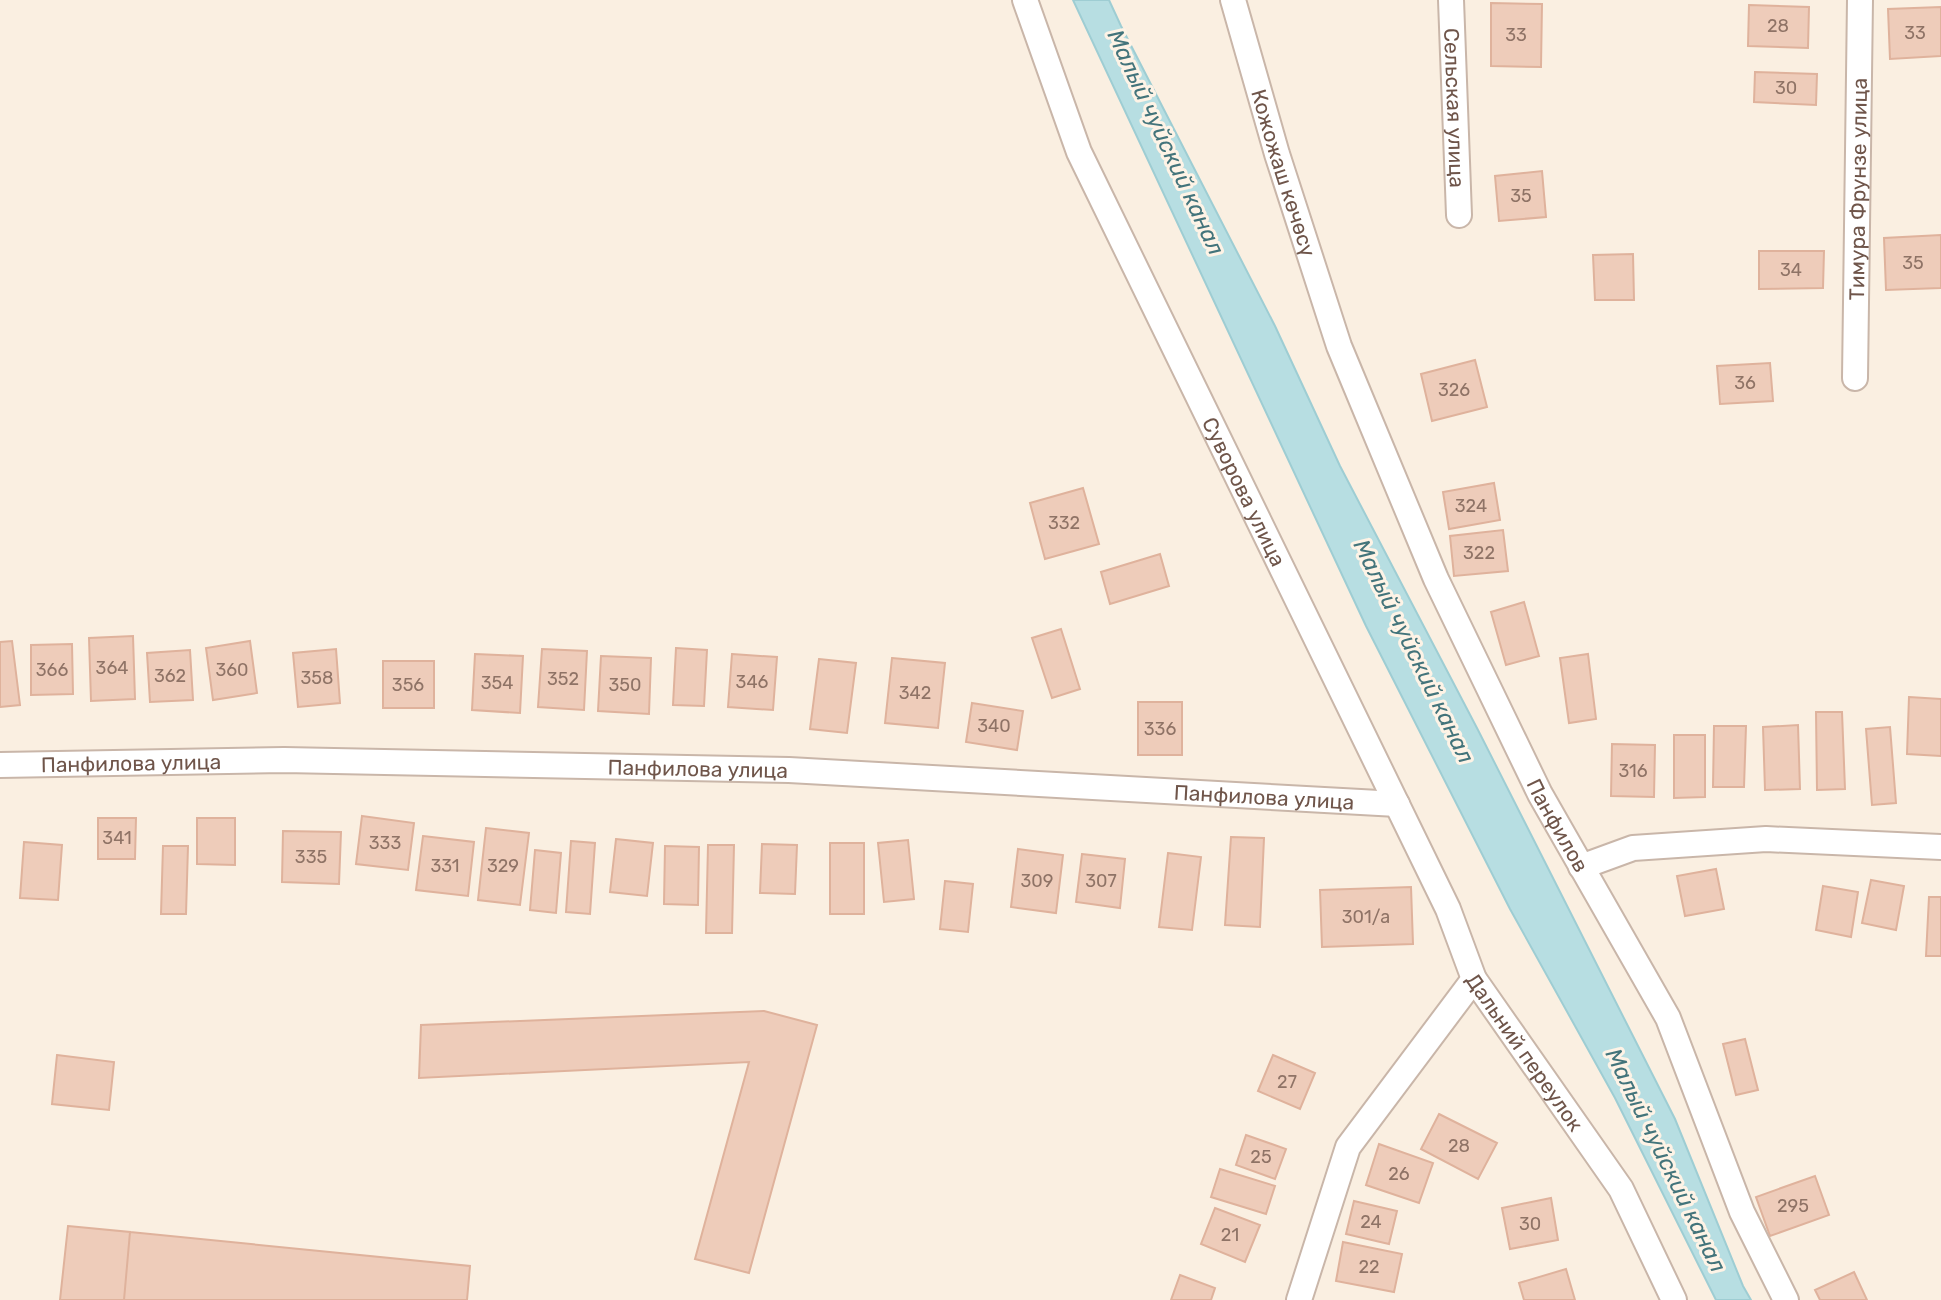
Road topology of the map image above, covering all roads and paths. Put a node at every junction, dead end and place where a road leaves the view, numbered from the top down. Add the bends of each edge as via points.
1 (1025, 0) edge
2 (1233, 0) edge
3 (1451, 0) edge
4 (1860, 0) edge
5 (1459, 215) dead end
6 (1339, 346) joint
7 (1855, 378) dead end
8 (0, 765) edge
9 (1397, 804) junction
10 (1941, 847) edge
11 (1581, 867) junction
12 (1474, 979) junction
13 (1299, 1300) edge
14 (1674, 1300) edge
15 (1786, 1300) edge

1 - 9 street, Суворова улица via 1079,152
2 - 6 street, Кожожаш көчөсү
3 - 5 street, Сельская улица
4 - 7 street, Тимура Фрунзе улица
6 - 11 street, Панфилов via 1436,579 1539,794
8 - 9 street, Панфилова улица via 284,760 789,771
9 - 12 street, Суворова улица via 1448,909
10 - 11 street via 1766,839 1633,848
11 - 15 street, Панфилов via 1668,1018 1742,1212
12 - 13 street, Дальний переулок via 1348,1147
12 - 14 street, Дальний переулок via 1621,1189

